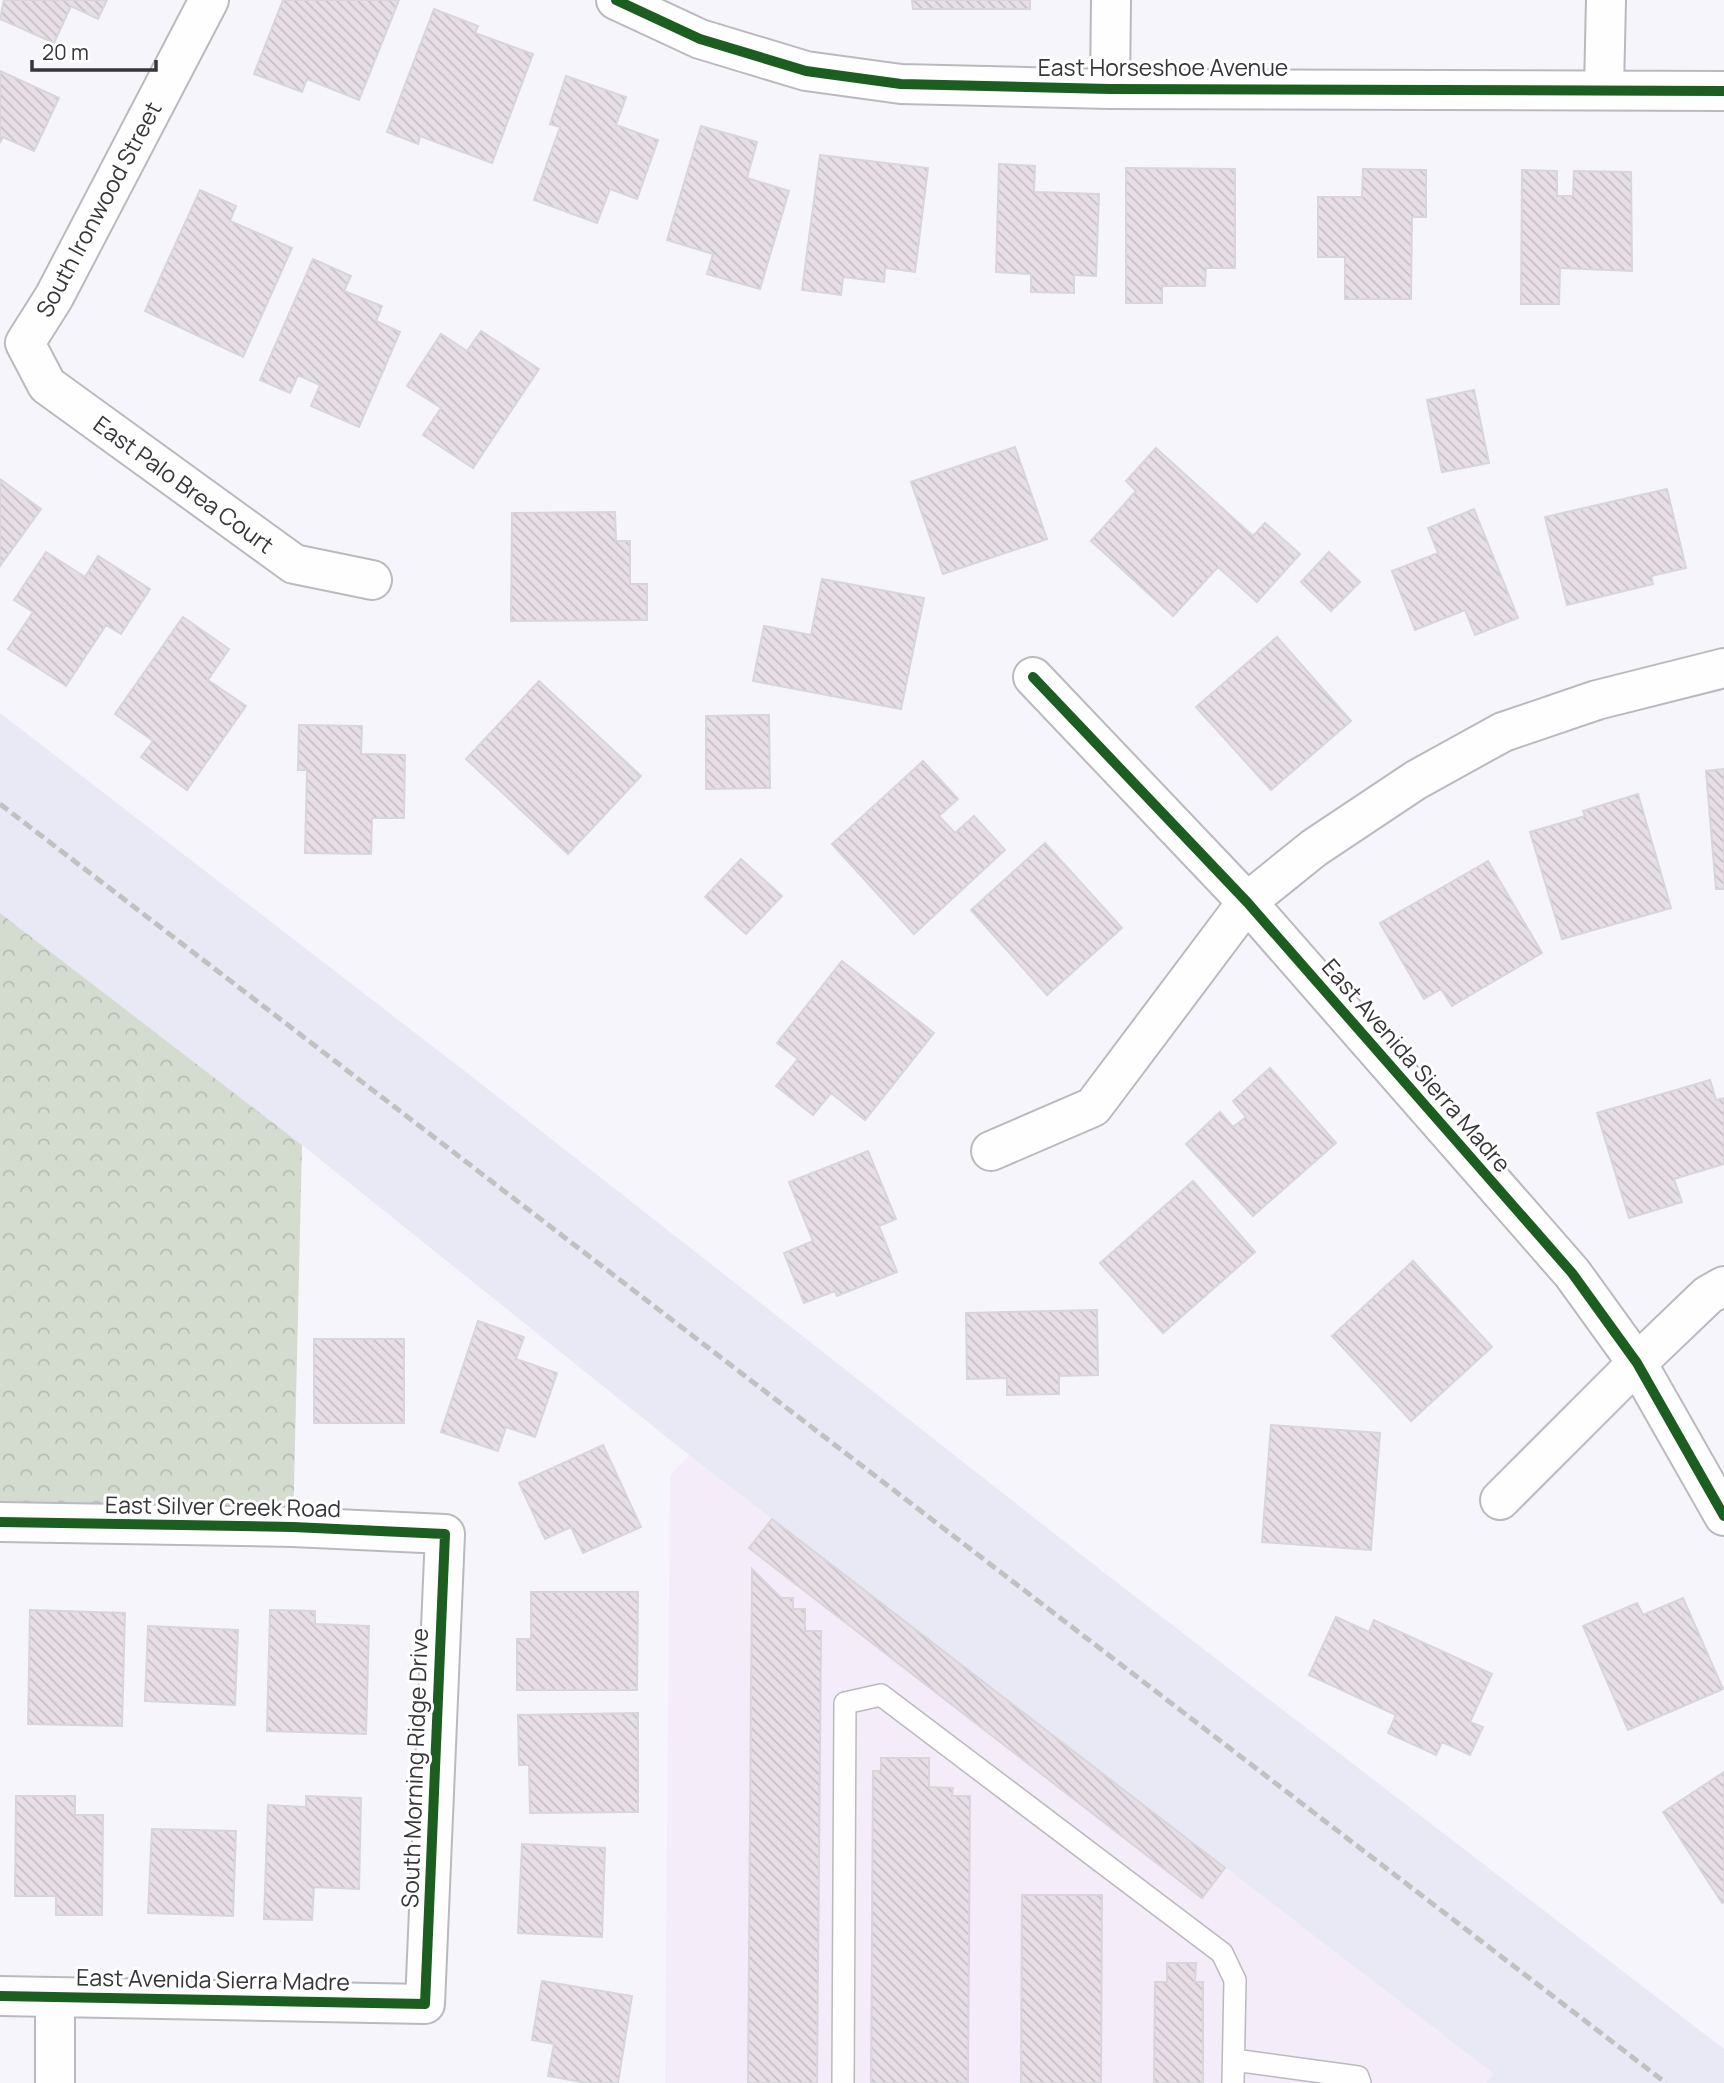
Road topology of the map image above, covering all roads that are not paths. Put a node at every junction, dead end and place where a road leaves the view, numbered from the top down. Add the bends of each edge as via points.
1 (209, 0) edge
2 (616, 0) edge
3 (1111, 0) edge
4 (1606, 0) edge
5 (1110, 89) junction
6 (1604, 89) junction
7 (1724, 91) edge
8 (24, 343) joint
9 (372, 580) dead end
10 (1724, 668) edge
11 (1033, 677) dead end
12 (1247, 902) junction
13 (991, 1151) dead end
14 (1724, 1286) edge
15 (1637, 1363) junction
16 (1500, 1500) dead end
17 (1724, 1516) edge
18 (0, 1522) edge
19 (445, 1534) joint
20 (0, 1996) edge
21 (55, 1997) junction
22 (425, 2004) joint
23 (1234, 2060) junction
24 (55, 2083) edge
25 (843, 2083) edge
26 (1233, 2083) edge
27 (1360, 2083) edge

1 - 8 street, South Ironwood Street via 54,297
2 - 5 street, East Horseshoe Avenue via 700,39 806,71 901,84
3 - 5 street
4 - 6 street
5 - 6 street, East Horseshoe Avenue
6 - 7 street, East Horseshoe Avenue
8 - 9 street, East Palo Brea Court via 47,385 294,564
10 - 12 street via 1597,700 1503,732 1416,780 1314,848
11 - 12 street, East Avenida Sierra Madre
12 - 13 street via 1093,1107
12 - 15 street, East Avenida Sierra Madre via 1572,1273
14 - 15 street via 1708,1295
15 - 16 street
15 - 17 street, East Avenida Sierra Madre
18 - 19 street, East Silver Creek Road
19 - 22 street, South Morning Ridge Drive
20 - 21 street, East Avenida Sierra Madre
21 - 22 street, East Avenida Sierra Madre
21 - 24 street
23 - 25 lane via 1235,1980 1222,1953 881,1695 845,1703
23 - 26 lane
23 - 27 lane via 1358,2077

